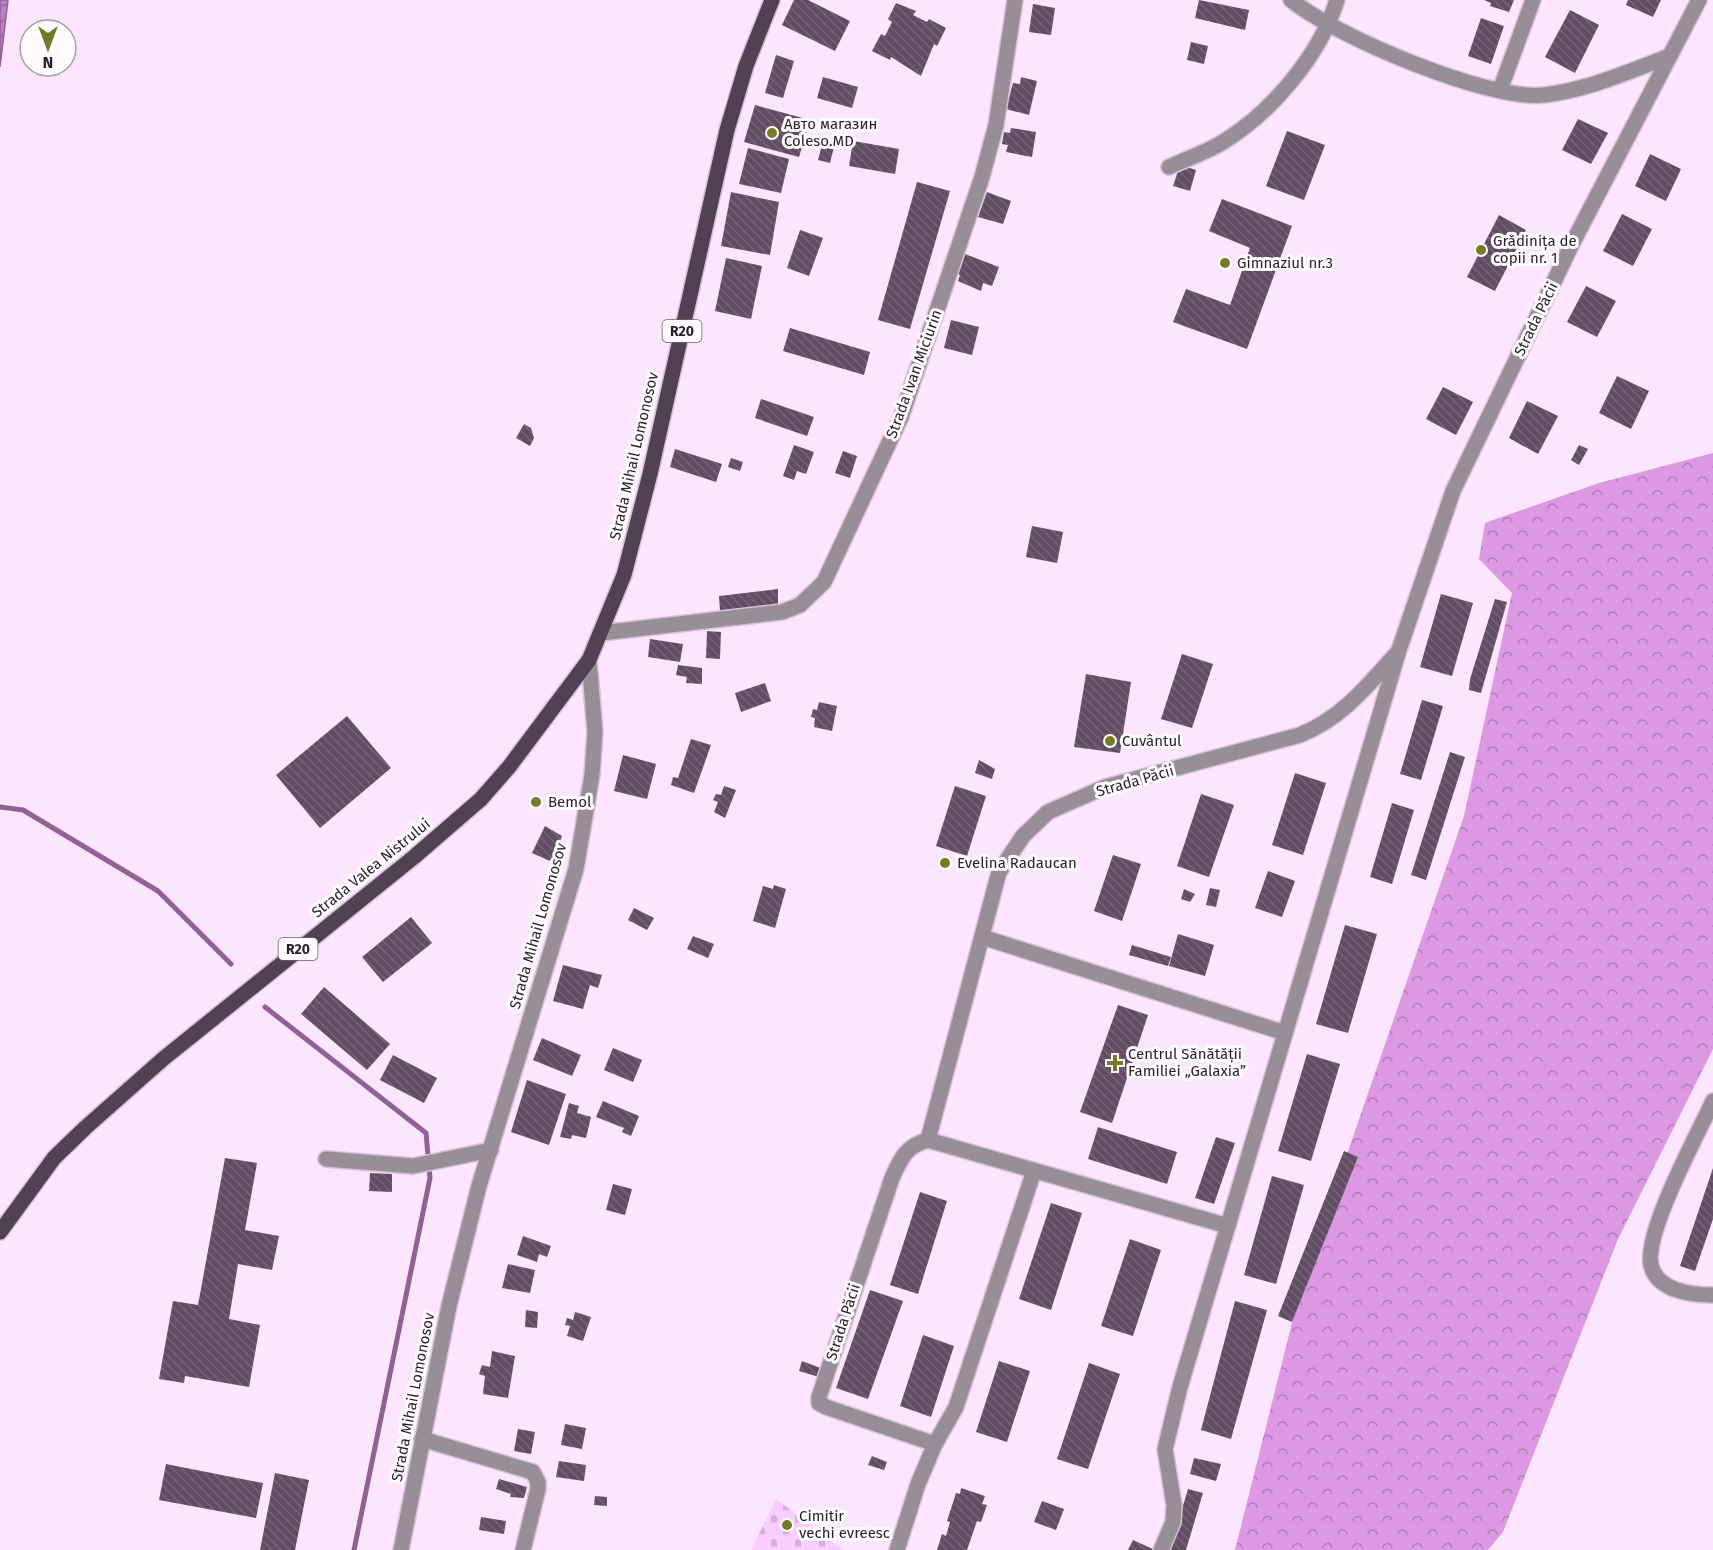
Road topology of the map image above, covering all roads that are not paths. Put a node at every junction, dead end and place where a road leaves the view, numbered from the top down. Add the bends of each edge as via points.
1 (772, 0) edge
2 (1015, 0) edge
3 (1291, 0) edge
4 (1337, 0) edge
5 (1533, 0) edge
6 (1699, 0) edge
7 (1328, 26) junction
8 (1670, 56) junction
9 (1500, 90) junction
10 (1168, 167) dead end
11 (601, 633) junction
12 (1400, 650) junction
13 (589, 660) junction
14 (982, 937) junction
15 (1285, 1033) junction
16 (1713, 1101) edge
17 (928, 1140) junction
18 (490, 1150) junction
19 (326, 1160) dead end
20 (1034, 1171) junction
21 (1228, 1226) junction
22 (0, 1232) edge
23 (1713, 1295) edge
24 (422, 1439) junction
25 (935, 1444) junction
26 (401, 1550) edge
27 (523, 1550) edge
28 (897, 1550) edge
29 (1161, 1550) edge

1 - 11 main road, Strada Mihail Lomonosov / R20 via 727,130 650,474 624,576
2 - 11 street, Strada Ivan Miciurin via 996,125 982,177 901,417 824,582 800,605 782,612
3 - 7 street
4 - 7 street
5 - 9 street
6 - 8 street, Strada Păcii
7 - 9 street via 1442,75
7 - 10 street via 1282,95 1224,142
8 - 9 street via 1569,90 1542,95
8 - 12 street, Strada Păcii via 1573,242 1454,491
11 - 13 main road, Strada Mihail Lomonosov / R20
12 - 14 street, Strada Păcii via 1353,703 1321,726 1105,788 1048,812 1023,836 999,872
12 - 15 street, Strada Păcii
13 - 18 street, Strada Mihail Lomonosov via 595,732 576,869
13 - 22 main road, Strada Valea Nistrului / R20 via 481,799 85,1128 54,1158
14 - 15 street
14 - 17 street, Strada Păcii
15 - 21 street, Strada Păcii
16 - 23 street via 1661,1213 1651,1257 1651,1266 1672,1289
17 - 20 street
17 - 25 street, Strada Păcii via 902,1154 892,1178 819,1402
18 - 19 street via 413,1166
18 - 24 street, Strada Mihail Lomonosov via 452,1295
20 - 21 street
20 - 25 street via 956,1407
21 - 29 street, Strada Păcii via 1165,1449 1174,1514
24 - 26 street, Strada Mihail Lomonosov
24 - 27 street via 533,1472 538,1489
25 - 28 street

